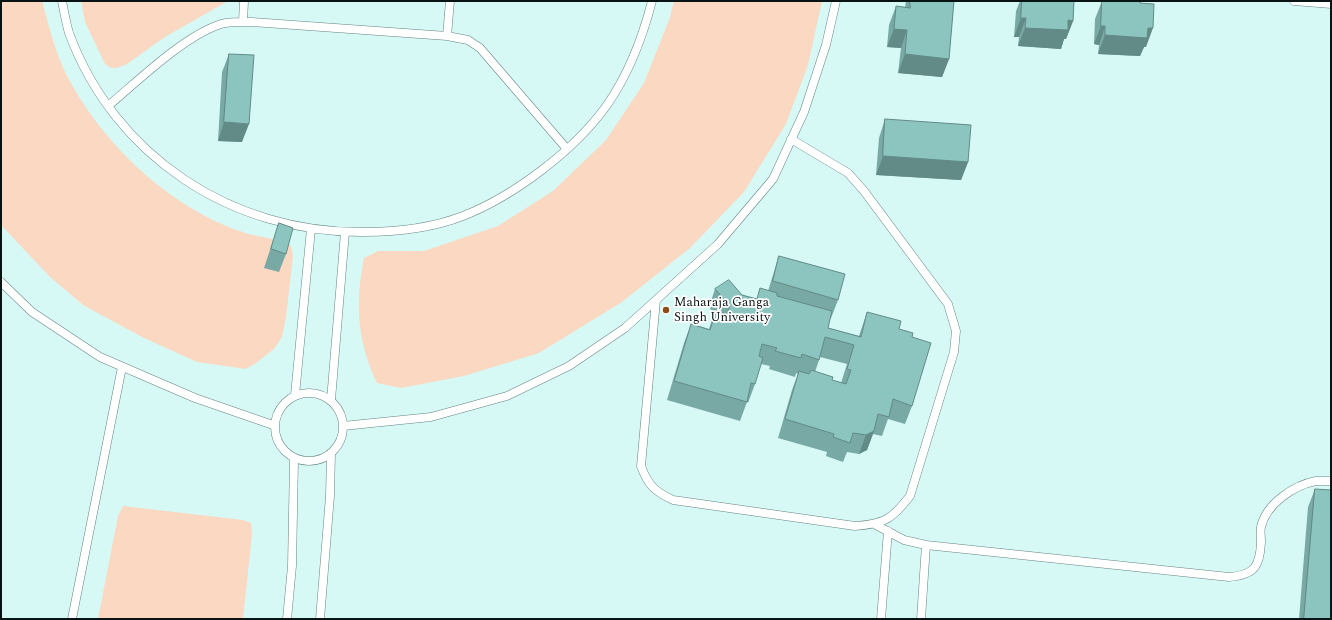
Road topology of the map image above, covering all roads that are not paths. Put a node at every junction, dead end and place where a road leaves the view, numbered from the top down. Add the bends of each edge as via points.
1 (62, 1) edge
2 (244, 1) edge
3 (450, 1) edge
4 (652, 1) edge
5 (836, 1) edge
6 (1294, 1) edge
7 (1331, 4) edge
8 (243, 22) junction
9 (447, 36) junction
10 (108, 106) junction
11 (791, 139) junction
12 (566, 148) junction
13 (311, 229) junction
14 (345, 232) junction
15 (1, 282) edge
16 (656, 300) junction
17 (122, 367) junction
18 (295, 395) junction
19 (331, 400) junction
20 (273, 425) junction
21 (343, 426) junction
22 (331, 453) junction
23 (294, 460) junction
24 (1331, 481) edge
25 (876, 525) junction
26 (888, 531) junction
27 (926, 545) junction
28 (72, 619) edge
29 (287, 619) edge
30 (320, 619) edge
31 (881, 619) edge
32 (921, 619) edge

1 - 10 lane via 69,32 81,60
2 - 8 lane
3 - 9 lane
4 - 12 lane via 633,55 618,86 594,121
5 - 11 lane via 826,45 804,112
6 - 7 lane
8 - 9 lane
8 - 10 lane via 222,24 207,30
9 - 12 lane via 468,40 480,48
10 - 13 lane via 141,145 170,171 210,196 252,215
11 - 16 lane via 768,185 718,244
11 - 25 lane via 848,173 864,191 948,304 956,331 954,352 910,496 897,514
12 - 14 lane via 530,179 498,201 461,217 420,228
13 - 14 lane
13 - 18 lane
14 - 19 lane
15 - 17 lane via 32,312 100,357
16 - 21 lane via 625,328 569,366 507,396 431,417
16 - 25 lane via 641,466 646,481 657,492 672,500 856,526
17 - 20 lane via 196,398
17 - 28 lane
18 - 19 lane via 311,392
18 - 20 lane via 281,405
19 - 21 lane via 340,412
20 - 23 lane via 280,447
21 - 22 lane via 340,441
22 - 23 lane via 320,460
22 - 30 lane
23 - 29 lane via 292,566
24 - 27 lane via 1315,481 1292,490 1272,506 1261,526 1261,553 1256,568 1244,576 1229,577
25 - 26 lane
26 - 27 lane via 904,540
26 - 31 lane
27 - 32 lane

